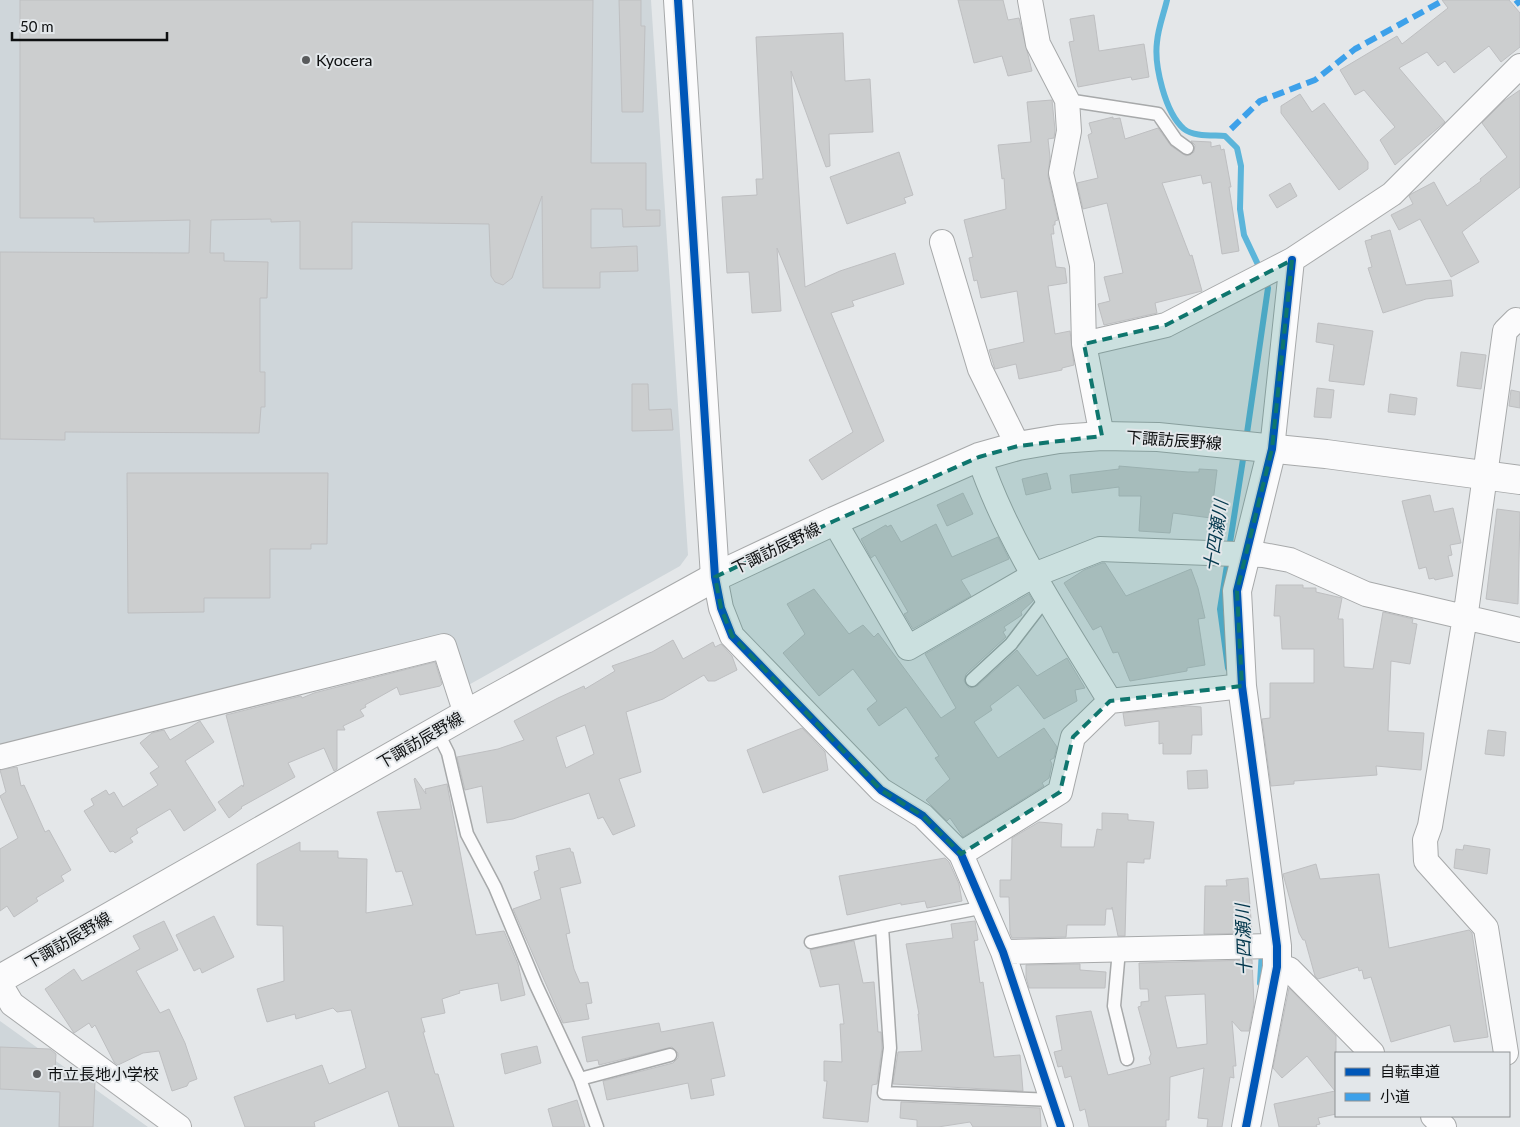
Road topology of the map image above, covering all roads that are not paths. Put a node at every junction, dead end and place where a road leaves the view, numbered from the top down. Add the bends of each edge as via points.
1 (678, 0) edge
2 (1030, 0) edge
3 (1520, 66) edge
4 (1067, 100) junction
5 (1188, 148) dead end
6 (942, 242) dead end
7 (1292, 260) junction
8 (1520, 321) edge
9 (1084, 344) junction
10 (1102, 436) junction
11 (1018, 446) junction
12 (1272, 450) junction
13 (979, 457) junction
14 (1486, 476) junction
15 (1520, 480) edge
16 (834, 521) junction
17 (1245, 556) junction
18 (1034, 575) junction
19 (715, 578) junction
20 (1047, 598) junction
21 (1465, 616) junction
22 (1520, 630) edge
23 (972, 680) dead end
24 (1242, 686) junction
25 (1110, 701) junction
26 (466, 714) junction
27 (437, 731) junction
28 (0, 757) edge
29 (961, 854) junction
30 (985, 907) junction
31 (882, 927) junction
32 (811, 942) dead end
33 (1119, 950) junction
34 (1003, 952) junction
35 (1277, 957) junction
36 (0, 979) edge
37 (0, 984) edge
38 (1371, 1052) edge
39 (1507, 1052) edge
40 (670, 1055) dead end
41 (1127, 1059) dead end
42 (580, 1079) junction
43 (1054, 1100) junction
44 (1434, 1117) edge
45 (180, 1127) edge
46 (596, 1127) edge
47 (1061, 1127) edge
48 (1246, 1127) edge
49 (1444, 1127) edge

1 - 19 main road
2 - 4 street via 1038,44
3 - 7 street via 1392,194
4 - 5 lane via 1158,114 1176,140
4 - 9 street via 1069,131 1060,173 1082,265
6 - 11 street via 980,369
7 - 9 street via 1166,325
7 - 12 street
8 - 14 street via 1516,320 1505,331
9 - 10 street
10 - 11 main road, 下諏訪辰野線
10 - 12 main road, 下諏訪辰野線 via 1158,437
11 - 13 main road, 下諏訪辰野線
12 - 14 main road, 下諏訪辰野線 via 1326,454
12 - 17 main road
13 - 16 main road, 下諏訪辰野線
13 - 18 street via 988,483
14 - 15 main road, 下諏訪辰野線
14 - 21 street
16 - 18 street via 908,648
16 - 19 main road, 下諏訪辰野線
17 - 18 street via 1100,549
17 - 21 street via 1263,555 1290,560 1366,594
17 - 24 main road via 1237,592
18 - 20 street
19 - 26 main road, 下諏訪辰野線
19 - 29 street via 721,608 732,636 881,790 923,816
20 - 23 lane via 1011,644
20 - 25 street
21 - 22 street
21 - 39 street via 1425,840 1426,861 1486,928
24 - 25 street
24 - 35 main road
25 - 29 street via 1073,737 1060,792
26 - 27 main road, 下諏訪辰野線
26 - 28 street via 444,646
27 - 36 main road, 下諏訪辰野線
27 - 42 lane via 448,753 467,834 495,888
29 - 30 street
30 - 31 lane
30 - 34 street
31 - 32 lane
31 - 43 lane via 890,1048 884,1093
33 - 34 street
33 - 35 street
33 - 41 lane via 1114,1006
34 - 43 street
35 - 38 street
35 - 48 main road
37 - 45 street via 12,1004
40 - 42 lane
42 - 46 lane
43 - 47 street
44 - 49 street

